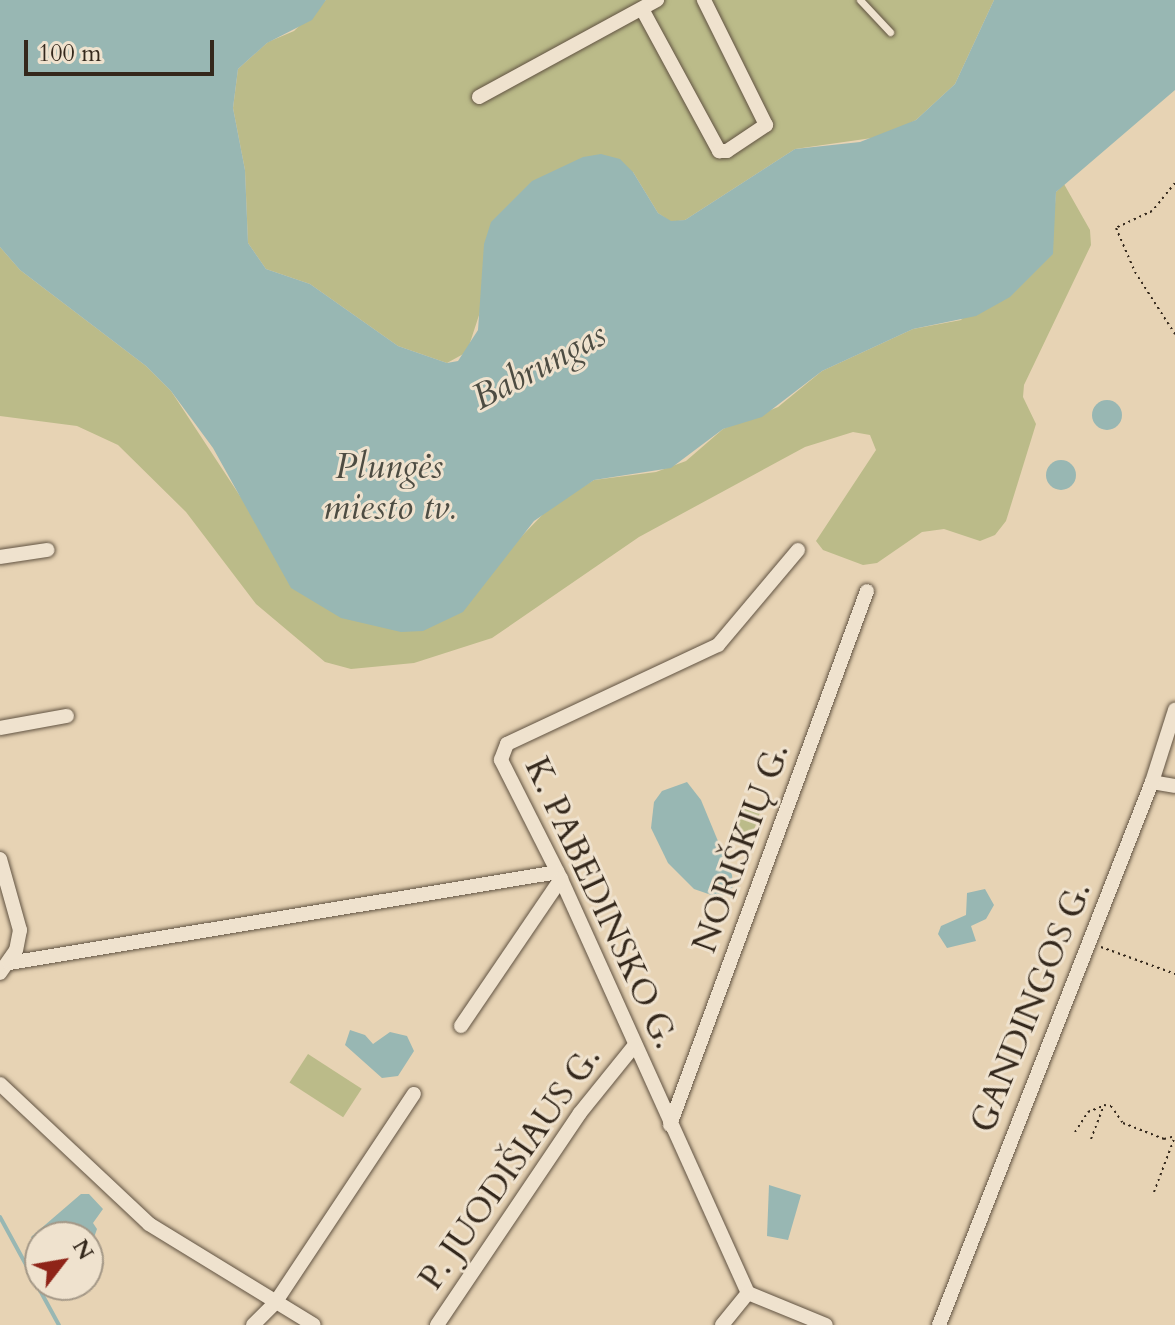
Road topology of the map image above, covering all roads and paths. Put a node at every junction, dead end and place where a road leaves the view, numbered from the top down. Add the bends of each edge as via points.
1 (657, 0) edge
2 (704, 0) edge
3 (860, 0) edge
4 (642, 9) junction
5 (890, 32) dead end
6 (479, 97) dead end
7 (1175, 183) edge
8 (1175, 334) edge
9 (47, 550) dead end
10 (798, 550) dead end
11 (0, 557) edge
12 (867, 591) dead end
13 (1175, 710) edge
14 (67, 716) dead end
15 (0, 728) edge
16 (1152, 782) junction
17 (1175, 786) edge
18 (0, 859) edge
19 (559, 875) junction
20 (1088, 943) junction
21 (4, 968) edge
22 (1175, 974) edge
23 (461, 1026) dead end
24 (634, 1046) junction
25 (0, 1084) edge
26 (414, 1094) dead end
27 (1104, 1105) junction
28 (670, 1125) junction
29 (1075, 1132) dead end
30 (1175, 1137) edge
31 (1091, 1139) dead end
32 (1154, 1192) dead end
33 (748, 1293) junction
34 (275, 1303) junction
35 (253, 1325) edge
36 (314, 1325) edge
37 (437, 1325) edge
38 (722, 1325) edge
39 (826, 1325) edge
40 (939, 1325) edge

1 - 4 street
2 - 4 street via 766,125 727,151 719,151
3 - 5 lane
4 - 6 street
7 - 8 path via 1152,211 1116,228 1135,272
9 - 11 street
10 - 19 street, K. PABEDINSKO G. via 718,645 596,698 501,752
12 - 28 street, NORIŠKIŲ G.
13 - 16 street, GANDINGOS G.
14 - 15 street
16 - 17 street
16 - 20 street, GANDINGOS G.
18 - 21 street via 20,916 16,950
19 - 21 street
19 - 23 street
19 - 24 street, K. PABEDINSKO G.
20 - 22 path
20 - 40 street, GANDINGOS G.
24 - 28 street, K. PABEDINSKO G.
24 - 37 street, P. JUODIŠIAUS G. via 580,1113
25 - 34 street via 149,1224
26 - 34 street
27 - 29 path via 1088,1112
27 - 30 path via 1111,1106 1123,1123
27 - 31 path
28 - 33 street, K. PABEDINSKO G.
30 - 32 path
33 - 38 street
33 - 39 street
34 - 35 street
34 - 36 street

